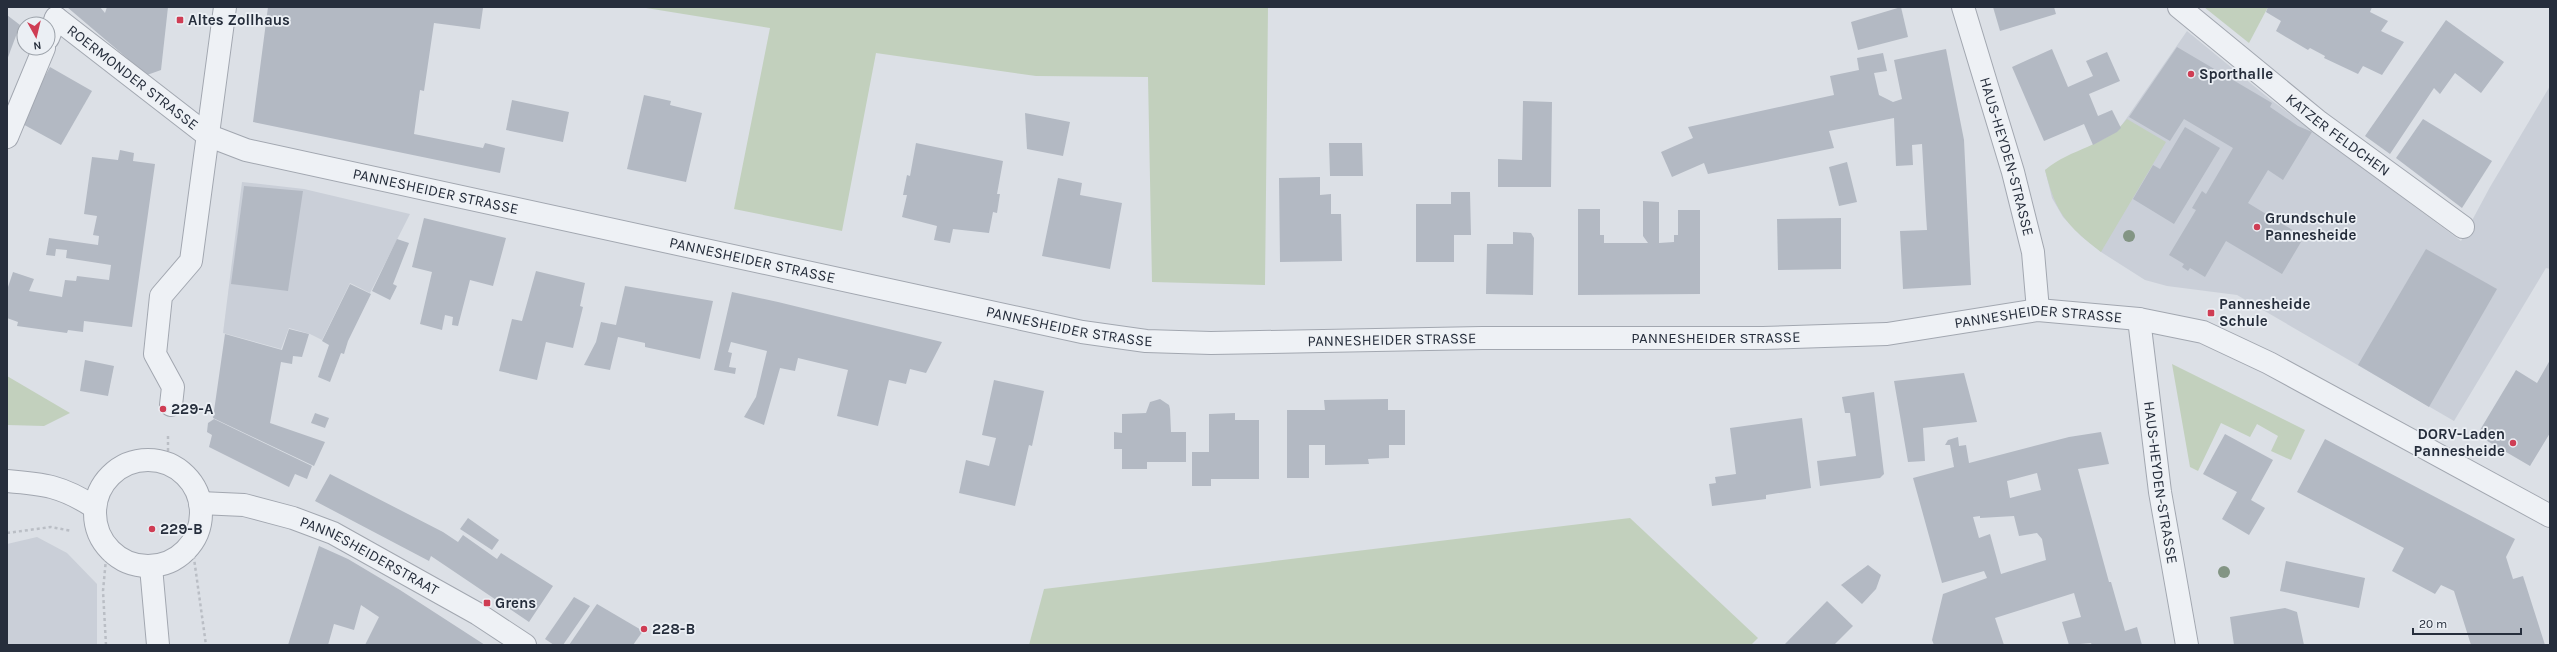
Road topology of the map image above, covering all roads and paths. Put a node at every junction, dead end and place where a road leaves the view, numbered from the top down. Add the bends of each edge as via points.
1 (225, 7) edge
2 (1963, 7) edge
3 (2179, 7) edge
4 (56, 18) edge
5 (41, 56) edge
6 (207, 135) junction
7 (7, 137) edge
8 (2463, 227) dead end
9 (2038, 310) junction
10 (2139, 319) junction
11 (171, 405) dead end
12 (7, 481) edge
13 (200, 503) junction
14 (94, 507) junction
15 (2550, 516) edge
16 (7, 534) edge
17 (103, 542) junction
18 (192, 544) junction
19 (151, 567) junction
20 (106, 645) edge
21 (158, 645) edge
22 (206, 645) edge
23 (525, 645) edge
24 (2187, 645) edge

1 - 6 street, ROERMONDER STRASSE
2 - 9 street, HAUS-HEYDEN-STRASSE via 2013,172 2033,252
3 - 8 street, KATZER FELDCHEN via 2319,122
4 - 6 street, ROERMONDER STRASSE
5 - 7 street
6 - 9 street, PANNESHEIDER STRASSE via 246,150 681,246 1082,332 1146,341 1763,338 1887,334
6 - 11 street, ROERMONDER STRASSE via 191,261 161,296 155,354 173,387
9 - 10 street, PANNESHEIDER STRASSE
10 - 15 street, PANNESHEIDER STRASSE via 2203,332 2269,363
10 - 24 street, HAUS-HEYDEN-STRASSE via 2160,492
12 - 14 street via 29,482 62,489
13 - 14 street via 196,488 185,474 168,463 144,459 124,465 112,473 100,488
13 - 18 street via 202,509 199,528
13 - 23 street, PANNESHEIDERSTRAAT via 244,505 293,518 333,533 478,614
14 - 17 street
16 - 17 path via 51,527
17 - 19 street via 132,565
17 - 20 path
18 - 19 street via 173,560
18 - 22 path
19 - 21 street

